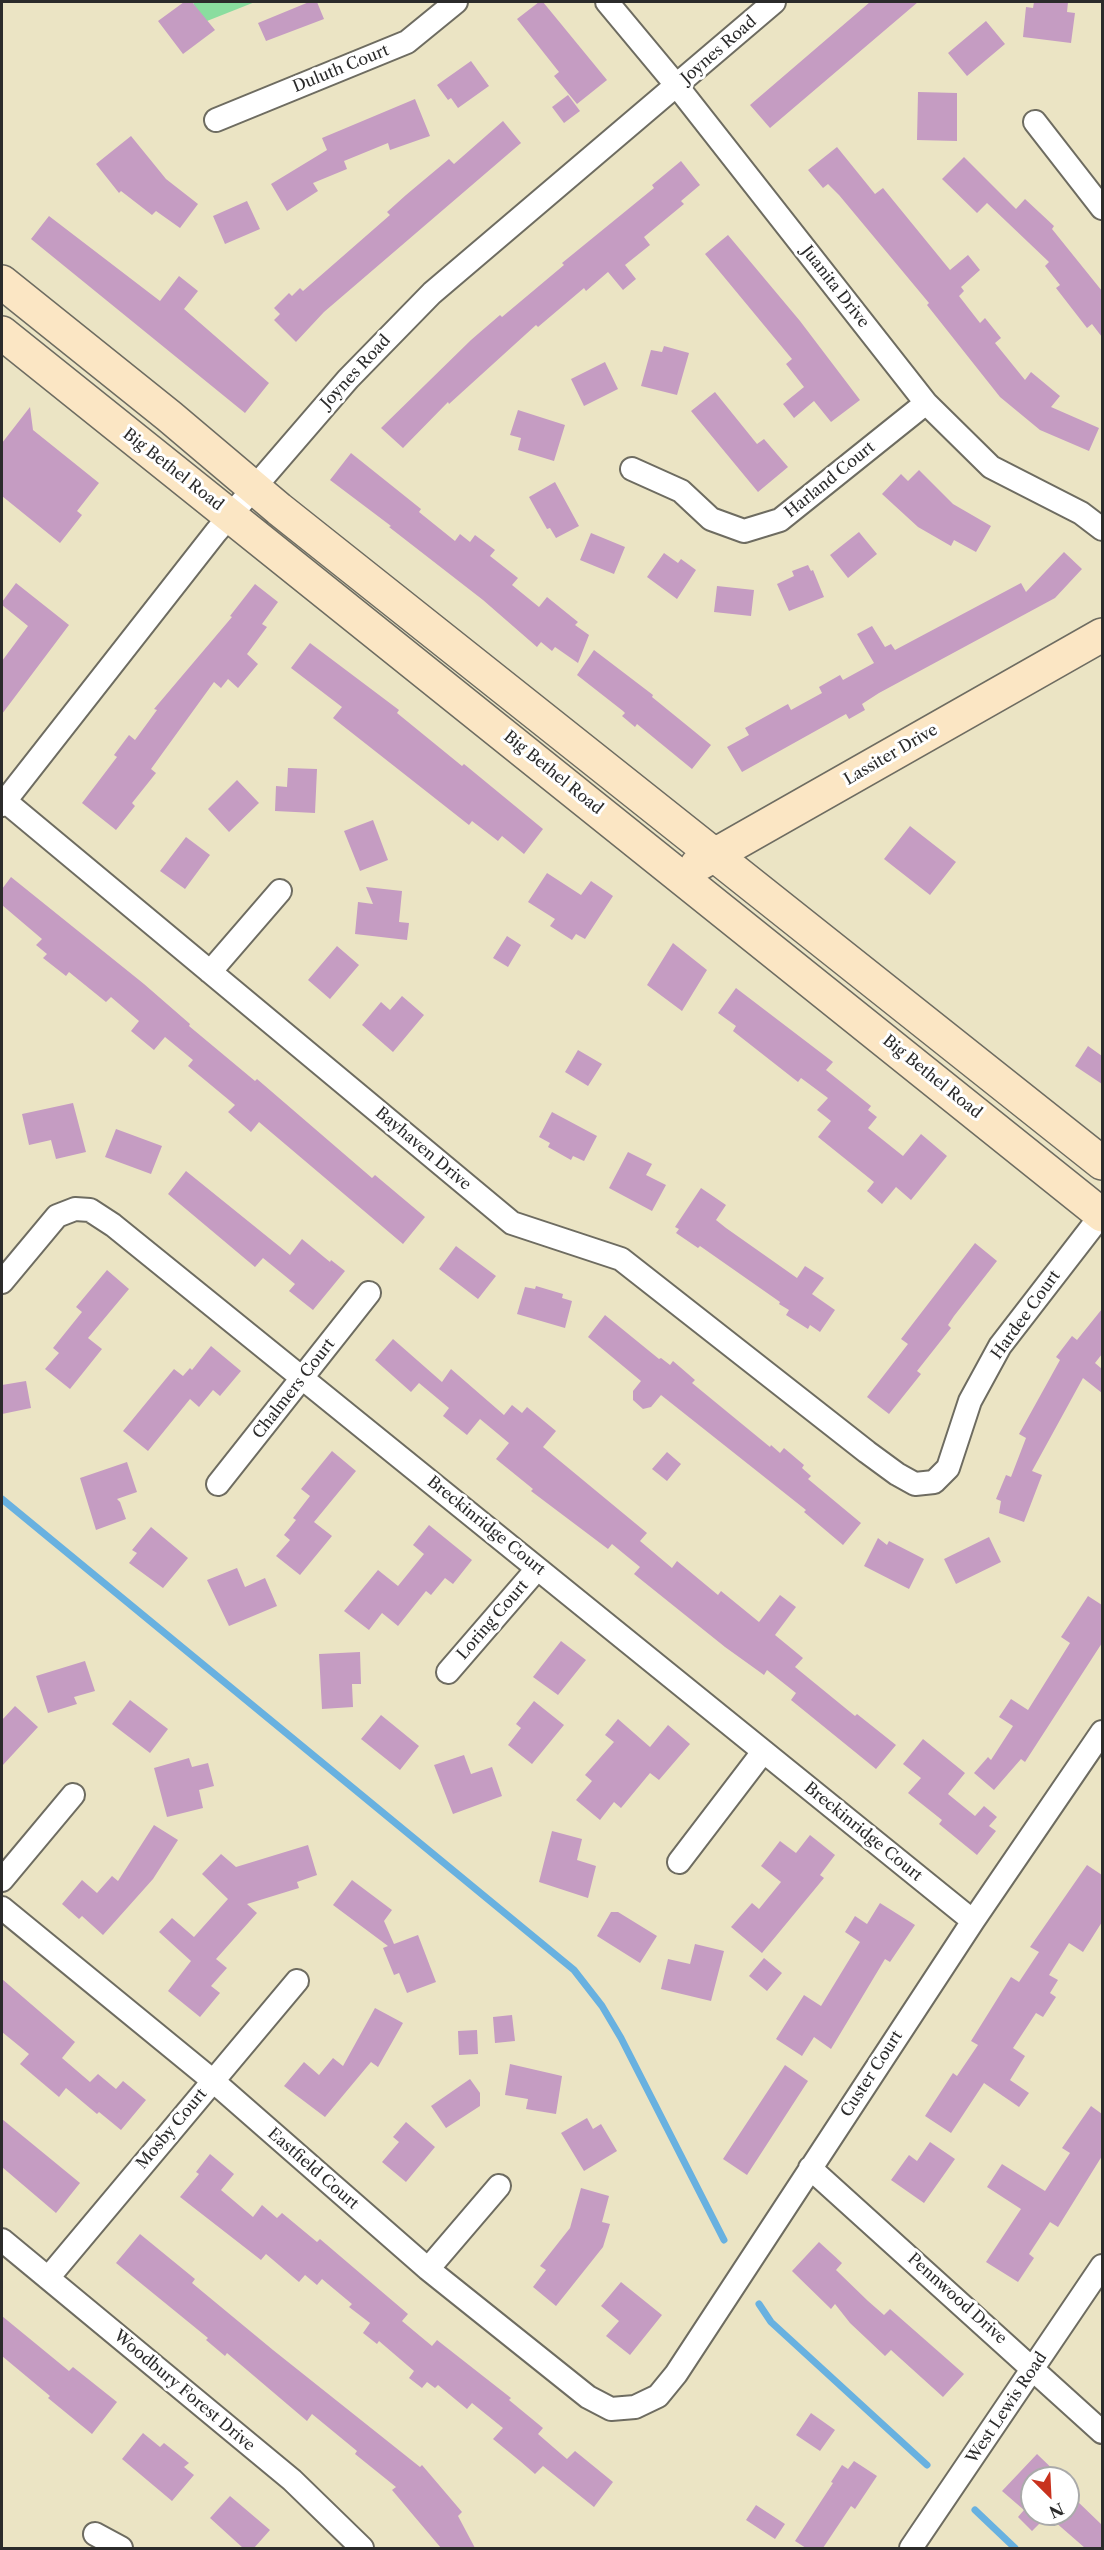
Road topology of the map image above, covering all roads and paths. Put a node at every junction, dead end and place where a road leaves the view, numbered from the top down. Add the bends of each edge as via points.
1 (456, 2) edge
2 (607, 2) edge
3 (774, 2) edge
4 (677, 86) junction
5 (216, 120) dead end
6 (1035, 122) dead end
7 (1102, 208) edge
8 (2, 282) edge
9 (2, 333) edge
10 (926, 403) junction
11 (632, 470) dead end
12 (253, 488) junction
13 (230, 515) junction
14 (1102, 529) edge
15 (1102, 634) edge
16 (3, 803) edge
17 (713, 855) junction
18 (679, 875) junction
19 (280, 891) dead end
20 (210, 972) junction
21 (1102, 1163) edge
22 (1102, 1214) edge
23 (2, 1282) edge
24 (369, 1293) dead end
25 (302, 1378) junction
26 (867, 1452) joint
27 (218, 1484) dead end
28 (537, 1569) junction
29 (448, 1672) dead end
30 (1102, 1732) edge
31 (763, 1752) junction
32 (73, 1795) dead end
33 (679, 1862) dead end
34 (2, 1880) edge
35 (2, 1908) edge
36 (973, 1921) junction
37 (297, 1981) dead end
38 (212, 2080) junction
39 (810, 2168) junction
40 (499, 2186) dead end
41 (2, 2240) edge
42 (1102, 2266) edge
43 (428, 2269) junction
44 (48, 2278) junction
45 (1034, 2369) junction
46 (635, 2407) joint
47 (1102, 2432) edge
48 (95, 2534) dead end
49 (121, 2548) edge
50 (362, 2548) edge
51 (911, 2548) edge

1 - 5 street, Duluth Court via 407,42
2 - 4 street, Juanita Drive
3 - 4 street, Joynes Road
4 - 10 street, Juanita Drive
4 - 12 street, Joynes Road via 432,293 348,378
6 - 7 street
8 - 12 main road
9 - 13 main road, Big Bethel Road
10 - 11 street, Harland Court via 780,520 744,531 711,519 681,491
10 - 14 street, Juanita Drive via 991,467 1081,513
12 - 13 street, Joynes Road
12 - 17 main road
13 - 16 street, Joynes Road
13 - 18 main road, Big Bethel Road
15 - 17 main road, Lassiter Drive
16 - 20 street, Bayhaven Drive
17 - 18 main road, Lassiter Drive
17 - 21 main road
18 - 22 main road, Big Bethel Road
19 - 20 street
20 - 26 street, Bayhaven Drive via 512,1223 621,1259
22 - 26 street, Hardee Court via 1000,1346 970,1401 948,1468 934,1482 915,1484
23 - 25 street, Breckinridge Court via 57,1216 75,1209 90,1210
24 - 25 street, Chalmers Court
25 - 27 street, Chalmers Court
25 - 28 street, Breckinridge Court
28 - 29 street, Loring Court
28 - 31 street, Breckinridge Court
30 - 36 street, Custer Court
31 - 33 street
31 - 36 street, Breckinridge Court
32 - 34 street
35 - 38 street, Eastfield Court
36 - 39 street, Custer Court
37 - 38 street, Mosby Court
38 - 43 street, Eastfield Court
38 - 44 street, Mosby Court
39 - 45 street, Pennwood Drive
39 - 46 street, Custer Court via 676,2373 658,2396
40 - 43 street
41 - 44 street, Woodbury Forest Drive
42 - 45 street, West Lewis Road
43 - 46 street, Eastfield Court via 588,2397 611,2409
44 - 50 street, Woodbury Forest Drive via 292,2480
45 - 47 street, Pennwood Drive
45 - 51 street, West Lewis Road
48 - 49 street

